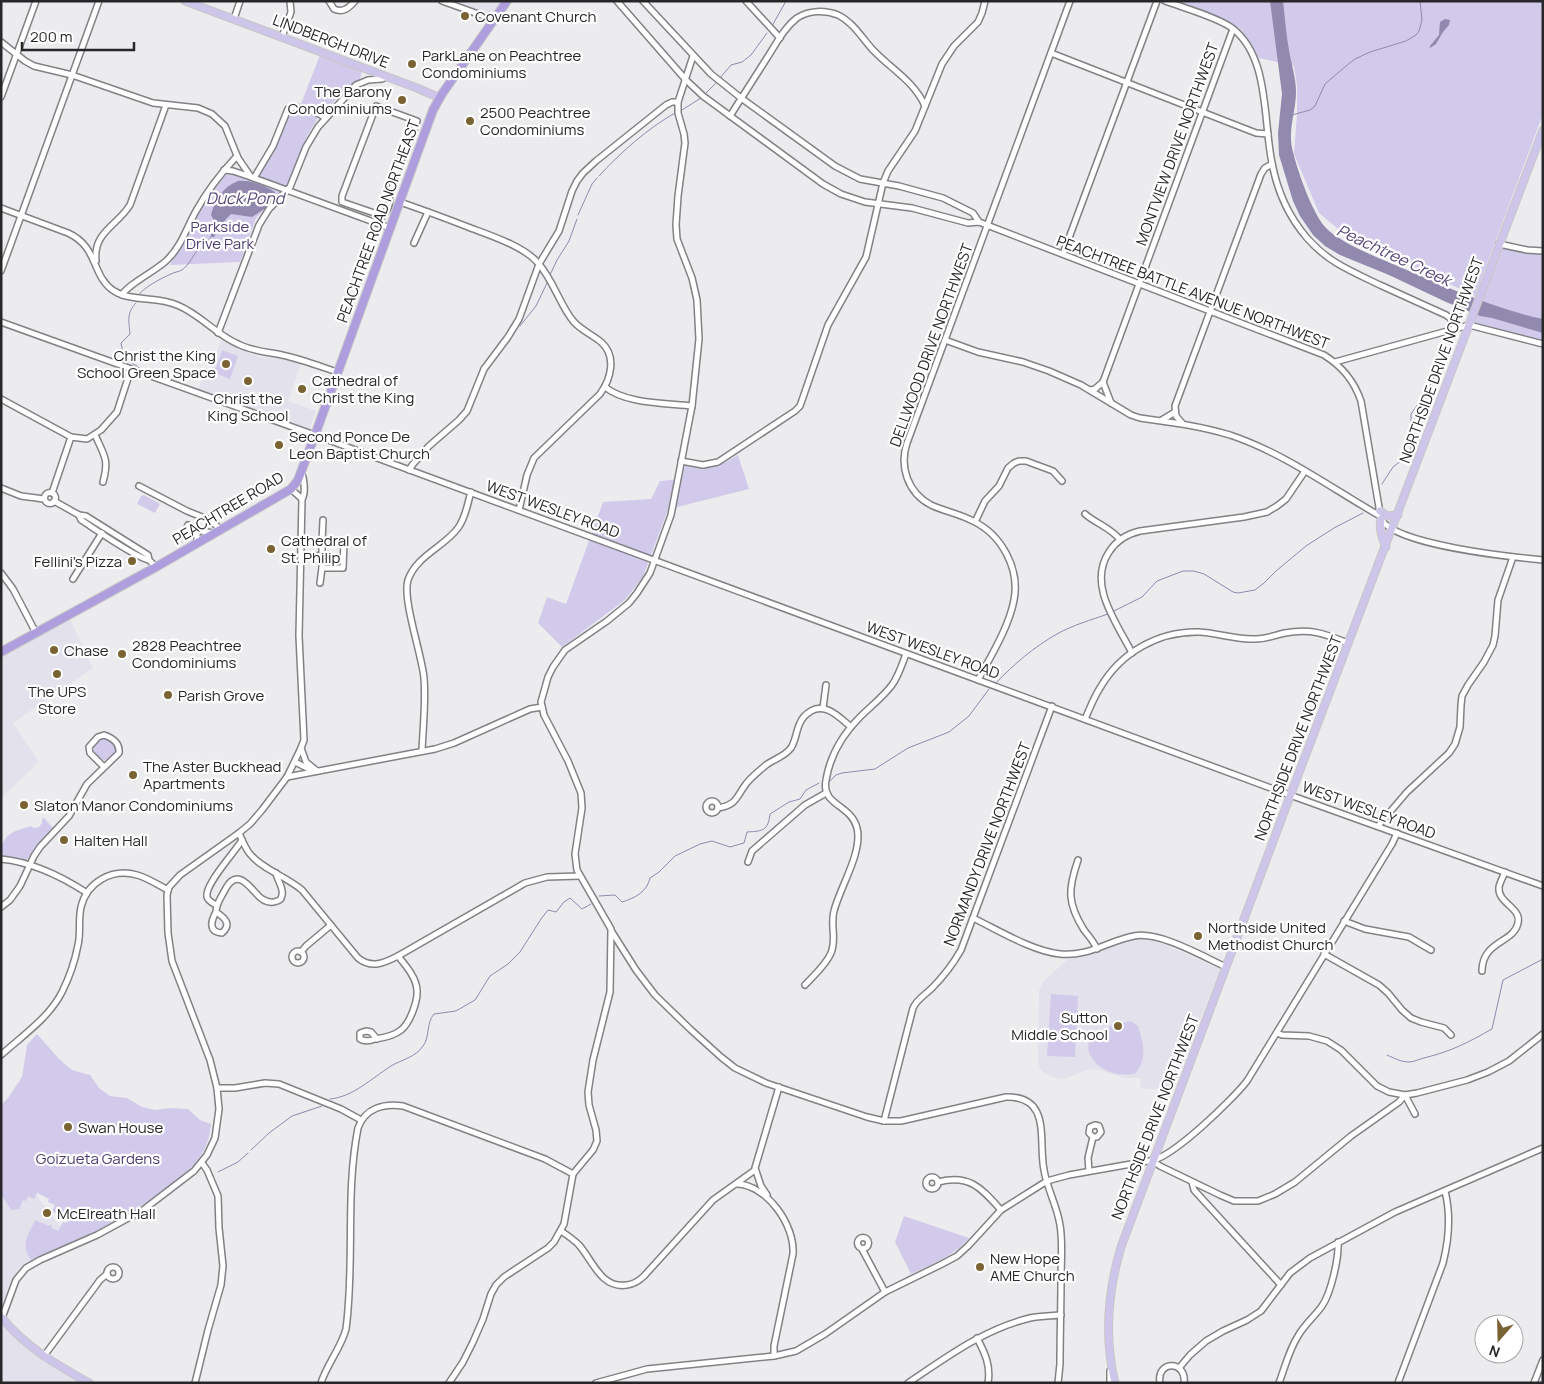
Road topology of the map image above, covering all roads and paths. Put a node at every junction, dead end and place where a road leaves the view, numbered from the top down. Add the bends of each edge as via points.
1 (36, 1) edge
2 (99, 1) edge
3 (184, 1) edge
4 (240, 1) edge
5 (290, 1) edge
6 (329, 1) edge
7 (355, 1) edge
8 (442, 1) edge
9 (507, 1) edge
10 (616, 1) edge
11 (643, 1) edge
12 (746, 1) edge
13 (985, 1) edge
14 (1070, 1) edge
15 (1156, 1) edge
16 (1165, 1) edge
17 (234, 19) junction
18 (495, 20) junction
19 (1233, 29) junction
20 (282, 37) junction
21 (780, 38) junction
22 (1, 42) edge
23 (1051, 53) junction
24 (17, 54) junction
25 (693, 56) junction
26 (72, 75) junction
27 (386, 77) junction
28 (686, 80) junction
29 (1126, 83) junction
30 (1, 98) edge
31 (440, 98) junction
32 (741, 98) junction
33 (678, 102) junction
34 (166, 105) junction
35 (925, 106) junction
36 (1202, 112) junction
37 (730, 116) junction
38 (326, 118) junction
39 (1543, 130) edge
40 (410, 134) junction
41 (1268, 134) junction
42 (422, 139) junction
43 (238, 156) junction
44 (1272, 164) junction
45 (224, 170) junction
46 (253, 178) junction
47 (883, 183) junction
48 (288, 190) junction
49 (400, 202) junction
50 (348, 204) junction
51 (878, 204) junction
52 (356, 207) junction
53 (1, 208) edge
54 (344, 211) junction
55 (428, 212) junction
56 (352, 214) junction
57 (21, 215) junction
58 (979, 222) junction
59 (987, 225) junction
60 (390, 228) junction
61 (414, 244) dead end
62 (1499, 244) junction
63 (1543, 251) edge
64 (1063, 254) junction
65 (539, 264) junction
66 (96, 266) junction
67 (1, 271) edge
68 (1139, 283) junction
69 (122, 295) junction
70 (1210, 311) junction
71 (1471, 321) junction
72 (1, 322) edge
73 (1455, 328) junction
74 (218, 332) junction
75 (945, 340) junction
76 (1543, 344) edge
77 (1335, 362) junction
78 (131, 369) junction
79 (337, 372) junction
80 (1103, 382) junction
81 (605, 387) junction
82 (1090, 390) junction
83 (1, 399) edge
84 (1112, 404) junction
85 (692, 406) junction
86 (1175, 412) junction
87 (1162, 420) junction
88 (1183, 423) junction
89 (315, 435) junction
90 (71, 437) junction
91 (96, 437) dead end
92 (681, 461) junction
93 (302, 468) junction
94 (409, 470) junction
95 (1305, 471) junction
96 (1062, 481) dead end
97 (103, 482) dead end
98 (139, 486) dead end
99 (1, 488) edge
100 (291, 489) junction
101 (471, 492) junction
102 (52, 493) junction
103 (44, 499) junction
104 (302, 499) junction
105 (54, 501) junction
106 (519, 510) junction
107 (1085, 514) dead end
108 (79, 515) junction
109 (1398, 515) junction
110 (1380, 516) junction
111 (323, 520) dead end
112 (975, 522) junction
113 (1392, 530) junction
114 (216, 532) junction
115 (102, 533) junction
116 (116, 539) junction
117 (1120, 540) junction
118 (322, 542) junction
119 (197, 543) junction
120 (1386, 547) junction
121 (301, 555) junction
122 (322, 556) junction
123 (1513, 557) junction
124 (655, 560) junction
125 (1543, 560) edge
126 (156, 567) junction
127 (322, 568) junction
128 (1, 573) edge
129 (73, 579) dead end
130 (320, 583) dead end
131 (36, 634) junction
132 (1348, 643) junction
133 (1, 652) edge
134 (1132, 653) junction
135 (906, 654) junction
136 (978, 680) junction
137 (826, 685) dead end
138 (1052, 706) junction
139 (542, 707) junction
140 (823, 708) junction
141 (1086, 719) junction
142 (851, 726) junction
143 (301, 748) junction
144 (422, 751) junction
145 (294, 764) junction
146 (104, 767) junction
147 (314, 772) junction
148 (287, 777) junction
149 (826, 793) junction
150 (1291, 795) junction
151 (718, 808) dead end
152 (1378, 826) junction
153 (239, 833) junction
154 (1396, 833) junction
155 (242, 840) junction
156 (1, 859) edge
157 (1078, 860) dead end
158 (748, 862) dead end
159 (29, 866) junction
160 (1505, 872) junction
161 (276, 873) junction
162 (580, 876) junction
163 (1543, 886) edge
164 (168, 890) junction
165 (87, 893) junction
166 (216, 905) junction
167 (1, 907) edge
168 (216, 912) dead end
169 (972, 918) junction
170 (1344, 921) junction
171 (331, 925) junction
172 (611, 929) junction
173 (1097, 950) junction
174 (1431, 950) dead end
175 (301, 952) dead end
176 (1324, 954) junction
177 (398, 956) junction
178 (1226, 967) junction
179 (1482, 971) dead end
180 (805, 985) dead end
181 (1277, 1033) junction
182 (1451, 1034) dead end
183 (1543, 1034) edge
184 (377, 1039) dead end
185 (1, 1055) edge
186 (779, 1087) junction
187 (217, 1088) junction
188 (1405, 1095) junction
189 (1415, 1114) dead end
190 (361, 1120) junction
191 (884, 1121) junction
192 (1093, 1137) dead end
193 (1543, 1148) edge
194 (1154, 1161) junction
195 (202, 1162) junction
196 (755, 1170) junction
197 (1089, 1171) junction
198 (573, 1174) junction
199 (1046, 1181) junction
200 (938, 1182) dead end
201 (1192, 1182) junction
202 (736, 1184) junction
203 (1444, 1190) junction
204 (771, 1200) junction
205 (1001, 1210) junction
206 (560, 1231) junction
207 (1338, 1242) junction
208 (862, 1249) dead end
209 (107, 1274) dead end
210 (1281, 1285) junction
211 (885, 1292) junction
212 (1061, 1315) junction
213 (2, 1317) edge
214 (977, 1338) junction
215 (44, 1356) junction
216 (774, 1356) junction
217 (1543, 1360) edge
218 (1111, 1363) junction
219 (1179, 1368) junction
220 (89, 1383) edge
221 (195, 1383) edge
222 (321, 1383) edge
223 (449, 1383) edge
224 (596, 1383) edge
225 (908, 1383) edge
226 (988, 1383) edge
227 (1058, 1383) edge
228 (1110, 1383) edge
229 (1115, 1383) edge
230 (1160, 1383) edge
231 (1184, 1383) edge
232 (1279, 1383) edge
233 (1398, 1383) edge
234 (1534, 1383) edge

1 - 24 street
2 - 26 street
3 - 17 main road, LINDBERGH DRIVE
4 - 17 street
5 - 20 street via 291,12
6 - 7 street via 334,9 342,11
8 - 18 street
9 - 18 highway, PEACHTREE ROAD NORTHEAST
10 - 28 street, PEACHTREE BATTLE AVENUE NORTHWEST
11 - 25 street, PEACHTREE BATTLE AVENUE NORTHWEST
12 - 21 street
13 - 35 street via 978,22 945,58
14 - 23 street, DELLWOOD DRIVE NORTHWEST
15 - 29 street
16 - 19 street
17 - 20 main road, LINDBERGH DRIVE
18 - 31 highway, PEACHTREE ROAD NORTHEAST
19 - 36 street, MONTVIEW DRIVE NORTHWEST
19 - 41 street via 1246,43 1258,70
20 - 27 main road, LINDBERGH DRIVE
21 - 32 street
21 - 35 street via 792,23 805,14 820,11 837,15 911,84
22 - 24 street
23 - 29 street
23 - 59 street, DELLWOOD DRIVE NORTHWEST
24 - 26 street via 34,66
24 - 30 street
25 - 28 street
25 - 32 street, PEACHTREE BATTLE AVENUE NORTHWEST
26 - 34 street via 141,100
26 - 57 street
27 - 31 main road, LINDBERGH DRIVE
27 - 38 street via 356,85
28 - 33 street
28 - 37 street, PEACHTREE BATTLE AVENUE NORTHWEST
29 - 36 street
29 - 64 street
31 - 42 highway, PEACHTREE ROAD NORTHEAST
32 - 37 street
32 - 47 street, PEACHTREE BATTLE AVENUE NORTHWEST via 841,170
33 - 65 street via 666,105 583,173 572,191 559,232
33 - 85 street via 685,143 676,232 692,278 700,326
34 - 43 street via 198,108 212,114 224,126
34 - 66 street via 130,205 99,241
35 - 47 street via 915,131
36 - 41 street via 1256,133
36 - 68 street, MONTVIEW DRIVE NORTHWEST
37 - 51 street, PEACHTREE BATTLE AVENUE NORTHWEST via 831,189 853,199
38 - 46 street via 297,107 288,110
38 - 48 street via 309,140
39 - 62 main road, NORTHSIDE DRIVE NORTHWEST
40 - 42 street
40 - 50 street via 417,121 376,106 342,196 342,202
40 - 52 street via 383,216
41 - 44 street
42 - 49 highway, PEACHTREE ROAD NORTHEAST
43 - 45 street
43 - 46 street
44 - 70 street via 1261,174
44 - 73 street via 1292,216 1315,247 1331,261 1450,318
45 - 46 street
45 - 69 street via 201,201 170,257
46 - 48 street
47 - 51 street
47 - 58 street, PEACHTREE BATTLE AVENUE NORTHWEST via 943,198 973,213
48 - 54 street
48 - 74 street via 259,225
49 - 55 street
49 - 60 highway, PEACHTREE ROAD NORTHEAST
50 - 52 street
50 - 54 street
51 - 58 street, PEACHTREE BATTLE AVENUE NORTHWEST via 912,208 968,223
51 - 92 street via 866,257 831,320 803,400 795,411 718,462 703,465
52 - 56 street
53 - 57 street
54 - 56 street
55 - 61 street
55 - 65 street via 499,239
56 - 60 street
57 - 66 street via 77,237 88,249
57 - 67 street
58 - 59 street, PEACHTREE BATTLE AVENUE NORTHWEST
59 - 64 street, PEACHTREE BATTLE AVENUE NORTHWEST
59 - 75 street, DELLWOOD DRIVE NORTHWEST
60 - 79 highway, PEACHTREE ROAD NORTHEAST
62 - 63 street
62 - 71 main road, NORTHSIDE DRIVE NORTHWEST
64 - 68 street, PEACHTREE BATTLE AVENUE NORTHWEST
65 - 81 street via 572,320 607,350 611,369
65 - 94 street via 519,318 484,369 467,411 429,446
66 - 69 street via 106,284
68 - 70 street, PEACHTREE BATTLE AVENUE NORTHWEST
68 - 80 street, MONTVIEW DRIVE NORTHWEST
69 - 74 street via 176,304
70 - 77 street, PEACHTREE BATTLE AVENUE NORTHWEST
70 - 86 street
71 - 73 street
71 - 76 street
71 - 109 main road, NORTHSIDE DRIVE NORTHWEST
72 - 78 street, WEST WESLEY ROAD
73 - 77 street
74 - 79 street via 246,348 296,358
75 - 82 street via 1038,367
75 - 112 street, DELLWOOD DRIVE NORTHWEST via 906,446 904,469 911,486 923,500
77 - 110 street, PEACHTREE BATTLE AVENUE NORTHWEST via 1352,381 1360,401
78 - 89 street, WEST WESLEY ROAD
78 - 90 street via 119,409 110,422 90,438
79 - 89 highway, PEACHTREE ROAD NORTHEAST
80 - 82 street
80 - 84 street
81 - 85 street via 628,398
81 - 106 street via 534,458
82 - 84 street
83 - 90 street
84 - 87 street via 1140,418
85 - 92 street
86 - 87 street
86 - 88 street
87 - 88 street
88 - 95 street via 1245,441
89 - 93 highway, PEACHTREE ROAD NORTHEAST
89 - 94 street, WEST WESLEY ROAD
90 - 102 street
91 - 97 street via 106,459
92 - 124 street via 671,515
93 - 100 highway, PEACHTREE ROAD
93 - 104 street
94 - 101 street, WEST WESLEY ROAD
95 - 110 street
95 - 117 street via 1286,499 1267,512 1140,531
96 - 112 street via 1053,471 1026,461 1014,463 985,501
98 - 114 street via 207,519 216,526
99 - 103 street via 12,494
100 - 104 street
100 - 114 highway, PEACHTREE ROAD
101 - 106 street, WEST WESLEY ROAD
101 - 144 street via 459,527 421,561 407,583 424,679
102 - 103 street via 46,493
102 - 105 street
103 - 105 street via 48,503
104 - 121 street
105 - 108 street
106 - 124 street, WEST WESLEY ROAD
107 - 117 street
108 - 115 street
108 - 116 street via 86,516
109 - 110 main road
109 - 113 main road, NORTHSIDE DRIVE NORTHWEST
110 - 113 street
110 - 120 main road
111 - 118 street
112 - 136 street, DELLWOOD DRIVE NORTHWEST via 991,533 1003,548 1015,587 1009,618
113 - 120 main road, NORTHSIDE DRIVE NORTHWEST
113 - 123 street via 1428,542
114 - 119 highway, PEACHTREE ROAD
114 - 119 street via 201,532 188,525 188,532 196,531
115 - 116 street
115 - 129 street
116 - 126 street via 148,555
117 - 134 street via 1105,558 1101,582 1107,604
118 - 122 street
118 - 127 street via 344,542 343,568
119 - 126 highway, PEACHTREE ROAD
120 - 132 main road, NORTHSIDE DRIVE NORTHWEST
121 - 122 street
121 - 143 street via 299,636 304,740
122 - 127 street
123 - 125 street
123 - 152 street via 1498,600 1493,645 1462,696 1455,744 1406,792
124 - 135 street, WEST WESLEY ROAD
124 - 139 street via 629,603 559,657 548,677
126 - 131 highway
127 - 130 street
128 - 131 street
131 - 133 highway
132 - 134 street via 1310,631 1254,640 1188,632 1157,638
132 - 150 main road, NORTHSIDE DRIVE NORTHWEST
134 - 141 street via 1118,663 1105,680
135 - 136 street, WEST WESLEY ROAD
135 - 142 street via 891,685
136 - 138 street, WEST WESLEY ROAD
137 - 140 street
138 - 141 street, WEST WESLEY ROAD
138 - 169 street, NORMANDY DRIVE NORTHWEST
139 - 144 street via 530,709 454,743
139 - 162 street via 581,793 575,854
140 - 142 street
140 - 151 street via 805,715 789,750 751,778 734,803
141 - 150 street, WEST WESLEY ROAD
142 - 149 street via 832,759
143 - 145 street
143 - 147 street
144 - 147 street
145 - 147 street
145 - 148 street
146 - 146 street via 119,753 116,742 104,735 89,747 90,753
146 - 159 street via 87,784 69,816 40,847
147 - 148 street
148 - 153 street
149 - 158 street via 805,805 752,851
149 - 180 street via 853,818 858,842 834,912 832,951
150 - 152 street, WEST WESLEY ROAD
150 - 178 main road, NORTHSIDE DRIVE NORTHWEST
152 - 154 street, WEST WESLEY ROAD
153 - 155 street
153 - 164 street via 180,875
154 - 160 street, WEST WESLEY ROAD
154 - 170 street
155 - 161 street via 251,856
155 - 166 street via 209,885 208,900
156 - 159 street
157 - 173 street via 1071,884 1071,903
159 - 165 street via 60,877
159 - 167 street via 15,893
160 - 163 street, WEST WESLEY ROAD
160 - 179 street via 1500,892 1517,914 1518,923 1515,930 1488,952
161 - 166 street via 282,889 282,896 276,902 262,899 248,883 233,880
161 - 171 street via 302,890
162 - 172 street
162 - 177 street via 547,877 525,883
164 - 165 street via 140,876 122,873 102,878
164 - 187 street via 172,961 210,1060
165 - 185 street via 80,910 76,954 59,998 48,1013
166 - 168 street
169 - 173 street via 1049,952 1073,954
169 - 191 street, NORMANDY DRIVE NORTHWEST via 956,960 913,1008
170 - 174 street via 1365,929 1409,937
170 - 176 street
171 - 175 street
171 - 177 street via 365,963 379,965
172 - 186 street via 648,986 690,1030 735,1068
172 - 198 street via 610,992 588,1092 597,1141
173 - 178 street via 1132,936 1152,936
176 - 181 street
176 - 182 street via 1379,985 1411,1018 1444,1028
177 - 184 street via 414,979 417,990 414,1009 402,1029
178 - 194 main road, NORTHSIDE DRIVE NORTHWEST
181 - 188 street via 1327,1041 1341,1050 1377,1086
181 - 194 street via 1247,1081 1227,1104
183 - 188 street via 1509,1061 1488,1072
186 - 191 street
186 - 196 street
187 - 190 street via 280,1084
187 - 195 street via 217,1129 212,1147
188 - 189 street
188 - 201 street via 1295,1182 1264,1199 1234,1201
190 - 198 street via 379,1108 403,1106 545,1159
190 - 222 street via 351,1186 346,1329
191 - 199 street via 901,1121 1006,1097 1024,1099 1038,1114
192 - 197 street via 1088,1158
193 - 203 street
194 - 197 street
194 - 201 street
194 - 218 main road, NORTHSIDE DRIVE NORTHWEST via 1114,1275 1109,1318
195 - 213 street via 134,1216 26,1268 16,1280
195 - 221 street via 218,1196 224,1266
196 - 202 street
196 - 204 street via 760,1186
197 - 199 street
198 - 206 street via 566,1216
199 - 205 street
199 - 212 street via 1061,1228
200 - 205 street via 958,1179 972,1183
201 - 210 street via 1194,1190
202 - 204 street
202 - 206 street via 713,1200 644,1276 630,1284 616,1285 605,1279 579,1245
203 - 207 street
203 - 233 street via 1449,1224 1447,1248
204 - 216 street via 786,1223 793,1248
205 - 211 street via 957,1256
206 - 223 street via 548,1248 496,1285 473,1342
207 - 210 street via 1302,1263
207 - 232 street via 1327,1296 1322,1307 1298,1335
208 - 211 street
209 - 215 street
210 - 219 street via 1261,1311 1206,1341
211 - 216 street via 803,1348
212 - 214 street via 1030,1318
212 - 227 street
213 - 215 main road
214 - 225 street
214 - 226 street via 989,1365
215 - 220 main road
216 - 224 street via 660,1367
217 - 234 street
218 - 228 street, NORTHSIDE DRIVE NORTHWEST
218 - 229 main road, NORTHSIDE DRIVE NORTHWEST
219 - 230 street via 1165,1368 1160,1375
219 - 231 street

